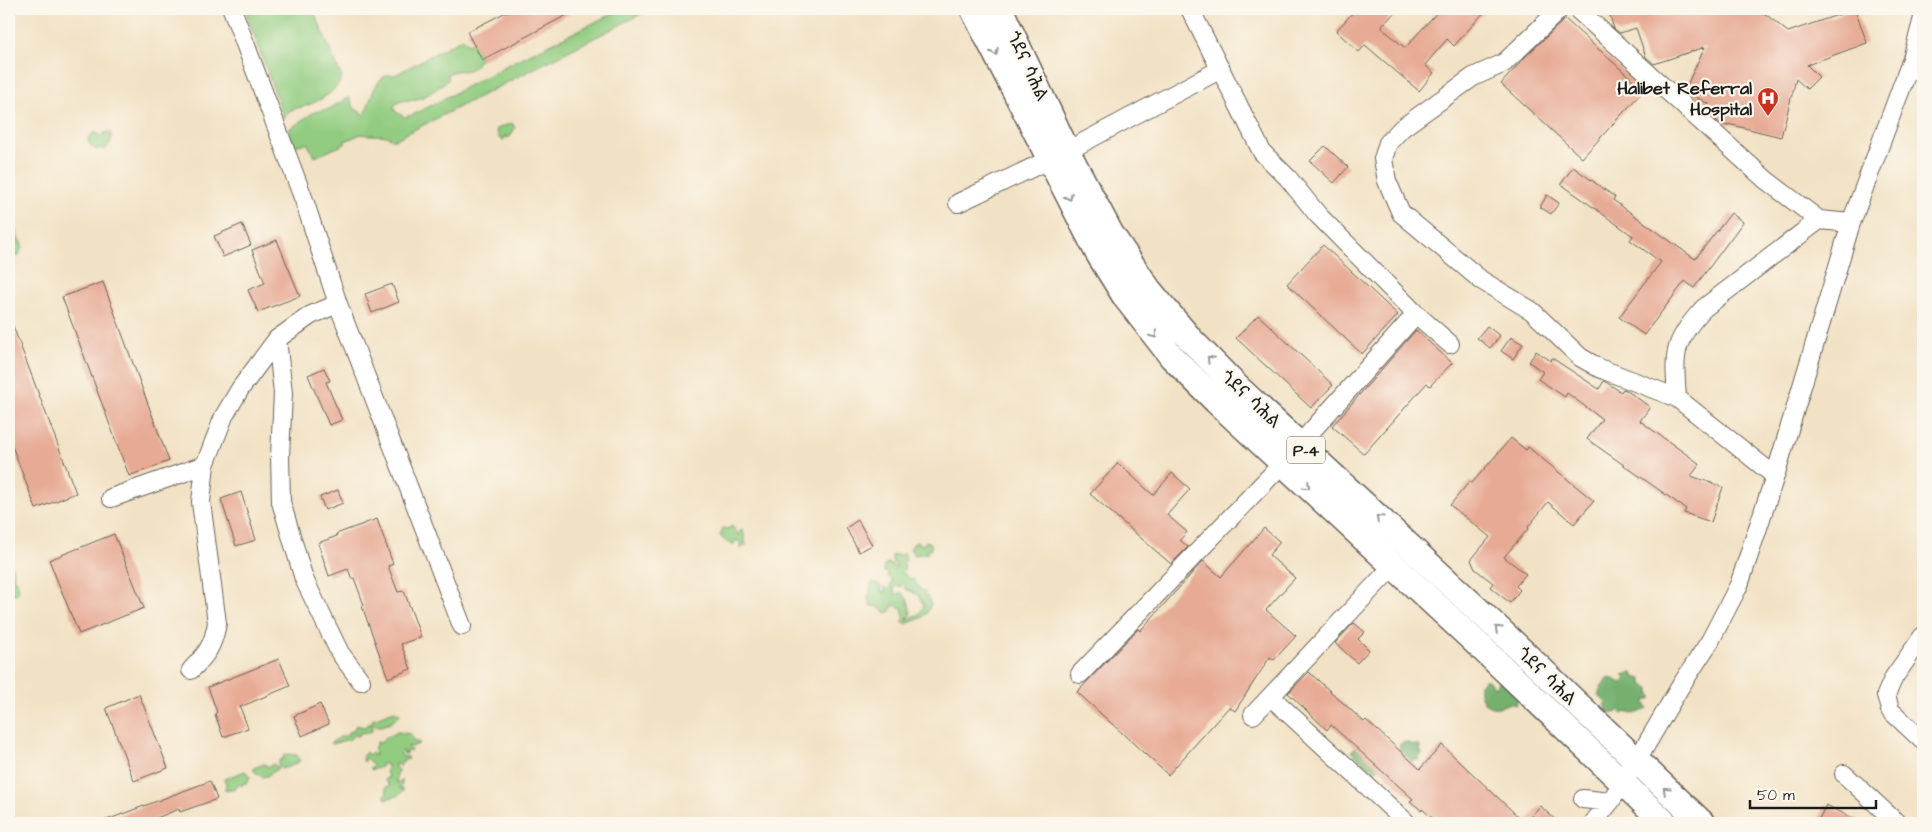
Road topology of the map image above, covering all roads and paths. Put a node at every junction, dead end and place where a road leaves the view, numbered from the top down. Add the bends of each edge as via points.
1 (232, 9) edge
2 (973, 9) edge
3 (1000, 9) edge
4 (1190, 9) edge
5 (1560, 9) edge
6 (1577, 9) edge
7 (1923, 18) edge
8 (1221, 69) junction
9 (1058, 155) junction
10 (958, 203) dead end
11 (1820, 220) junction
12 (1851, 223) junction
13 (338, 304) junction
14 (1416, 314) junction
15 (277, 339) junction
16 (1450, 344) dead end
17 (1676, 398) junction
18 (1299, 444) junction
19 (1283, 463) junction
20 (205, 465) junction
21 (1775, 476) junction
22 (111, 498) dead end
23 (1393, 566) junction
24 (462, 626) dead end
25 (1923, 636) edge
26 (191, 670) dead end
27 (1080, 674) dead end
28 (361, 681) dead end
29 (1270, 697) junction
30 (1253, 715) dead end
31 (1923, 741) edge
32 (1636, 762) junction
33 (1844, 774) dead end
34 (1616, 792) junction
35 (1583, 799) dead end
36 (1407, 823) edge
37 (1593, 823) edge
38 (1665, 823) edge
39 (1702, 823) edge
40 (1897, 823) edge

1 - 13 street via 304,200
2 -> 9 highway, ጎደና ሳሕል / P-4
3 - 9 highway, ጎደና ሳሕል / P-4
4 - 8 street
5 - 17 street via 1504,62 1473,77 1402,128 1388,142 1383,158 1387,182 1401,213 1481,280 1532,311 1580,356 1599,368
6 - 11 street via 1766,180
7 - 12 street via 1912,59
8 - 9 street
8 - 14 street via 1262,152 1318,215
9 - 10 street
18 -> 9 highway, ጎደና ሳሕል / P-4 via 1214,363 1149,290
9 -> 19 highway, ጎደና ሳሕል / P-4 via 1098,254 1150,329 1178,364
11 - 12 street
11 - 17 street via 1704,308 1687,326 1678,344 1674,364
12 - 21 street
13 - 15 street via 311,315
13 - 24 street
14 - 16 street
14 - 18 street
15 - 20 street via 224,416
15 - 28 street via 283,393 281,502 304,579 340,653
17 - 21 street
18 - 19 street
32 -> 18 highway, ጎደና ሳሕል / P-4 via 1504,634
19 -> 23 highway, ጎደና ሳሕል / P-4
19 - 27 street
20 - 22 street
20 - 26 street via 201,502 217,623 207,654
21 - 32 street via 1740,585 1710,641
23 - 29 street
23 - 34 highway, ጎደና ሳሕል / P-4
25 - 31 street via 1894,677 1886,695 1890,710
29 - 30 street
29 - 36 street
32 - 34 street
39 -> 32 highway, ጎደና ሳሕል / P-4
33 - 40 street
34 - 35 street
34 - 37 street
34 - 38 highway, ጎደና ሳሕል / P-4

